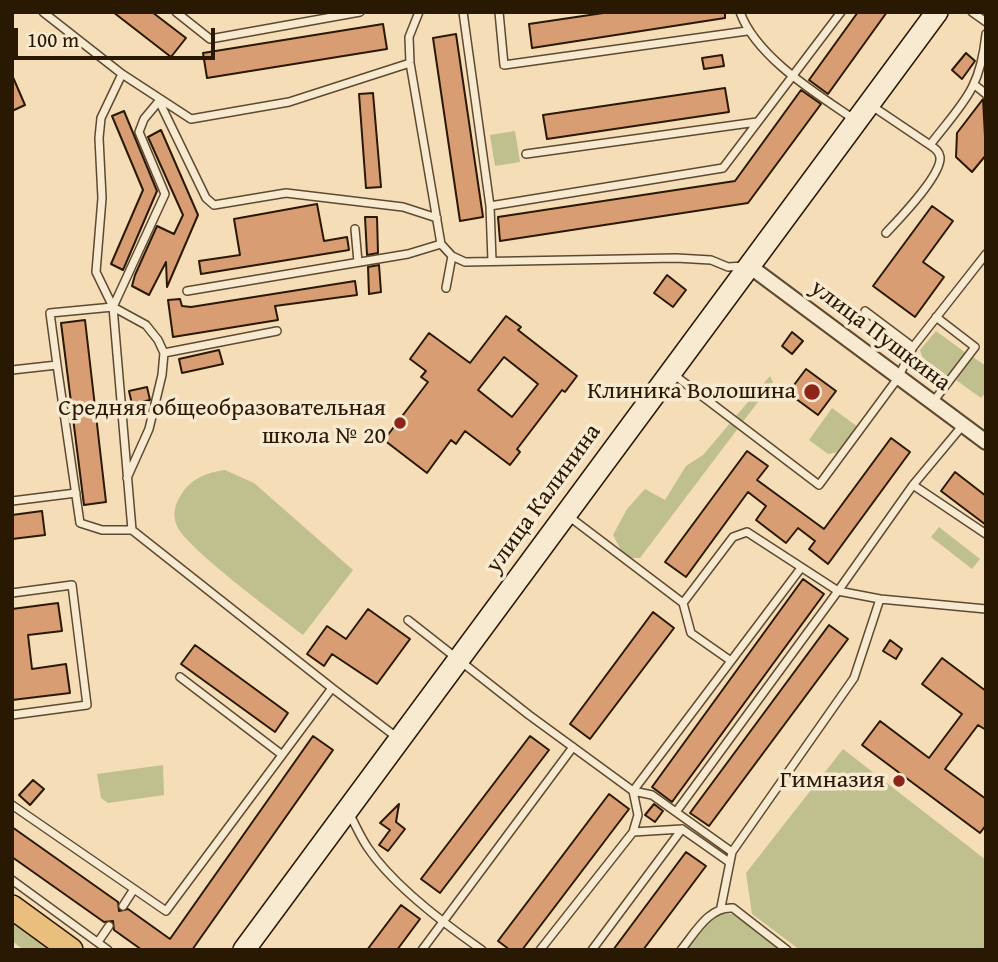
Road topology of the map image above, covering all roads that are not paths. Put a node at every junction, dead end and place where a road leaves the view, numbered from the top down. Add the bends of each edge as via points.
1 (43, 12) edge
2 (176, 12) edge
3 (360, 12) edge
4 (419, 12) edge
5 (463, 12) edge
6 (499, 12) edge
7 (740, 12) edge
8 (841, 12) edge
9 (937, 12) edge
10 (972, 12) edge
11 (986, 22) edge
12 (747, 31) junction
13 (986, 34) edge
14 (410, 63) junction
15 (121, 74) junction
16 (794, 77) junction
17 (976, 86) junction
18 (986, 94) edge
19 (159, 101) junction
20 (862, 112) junction
21 (757, 122) junction
22 (930, 145) junction
23 (526, 154) dead end
24 (490, 206) junction
25 (437, 218) junction
26 (355, 229) dead end
27 (886, 233) dead end
28 (441, 244) junction
29 (986, 254) edge
30 (452, 256) junction
31 (492, 261) junction
32 (358, 262) junction
33 (748, 265) junction
34 (446, 288) dead end
35 (187, 291) dead end
36 (113, 307) junction
37 (866, 311) dead end
38 (936, 317) junction
39 (277, 331) dead end
40 (913, 347) junction
41 (164, 353) junction
42 (57, 365) junction
43 (12, 370) edge
44 (670, 372) junction
45 (898, 378) junction
46 (932, 403) junction
47 (963, 425) junction
48 (986, 442) edge
49 (126, 480) junction
50 (913, 485) junction
51 (76, 493) junction
52 (12, 501) edge
53 (566, 514) junction
54 (132, 530) junction
55 (986, 534) edge
56 (801, 568) junction
57 (838, 591) junction
58 (12, 593) edge
59 (880, 599) junction
60 (682, 603) junction
61 (986, 610) edge
62 (408, 620) dead end
63 (457, 660) junction
64 (731, 661) junction
65 (180, 677) dead end
66 (332, 688) junction
67 (12, 715) edge
68 (399, 739) junction
69 (573, 747) junction
70 (281, 754) junction
71 (633, 791) junction
72 (12, 805) edge
73 (347, 810) junction
74 (676, 812) junction
75 (682, 829) junction
76 (633, 832) junction
77 (732, 852) junction
78 (729, 862) junction
79 (12, 880) edge
80 (134, 889) junction
81 (123, 906) dead end
82 (12, 907) edge
83 (721, 907) junction
84 (443, 923) junction
85 (109, 926) dead end
86 (98, 942) junction
87 (71, 950) edge
88 (108, 950) edge
89 (244, 950) edge
90 (422, 950) edge
91 (482, 950) edge
92 (540, 950) edge
93 (592, 950) edge
94 (681, 950) edge
95 (787, 950) edge

1 - 15 lane
2 - 3 lane via 210,39
4 - 14 lane via 409,37
5 - 24 lane
6 - 12 lane via 503,65
7 - 12 lane
8 - 16 lane
9 - 20 main road, улица Калинина
10 - 11 lane
12 - 16 lane
13 - 17 lane
14 - 19 lane via 289,102 191,119
14 - 25 lane
15 - 19 lane
15 - 36 lane via 101,118 99,138 102,198 96,271
16 - 20 lane
16 - 21 lane
17 - 18 lane
17 - 22 lane
19 - 25 lane via 206,198 214,205 286,193 403,207
19 - 36 lane via 139,132 165,194
20 - 22 lane
20 - 33 main road, улица Калинина
21 - 23 lane
21 - 24 lane via 723,168
22 - 27 lane via 941,160 936,172
24 - 31 lane
25 - 28 lane
26 - 32 lane
28 - 30 lane
28 - 32 lane
29 - 38 lane
30 - 31 lane via 465,262
30 - 34 lane
31 - 33 lane via 676,258 712,260 728,267
32 - 35 lane
33 - 44 main road, улица Калинина
33 - 45 street, улица Пушкина
36 - 41 lane via 146,325
36 - 42 lane via 50,313
36 - 49 lane
37 - 40 lane
38 - 40 lane
38 - 46 lane via 975,347
39 - 41 lane
40 - 45 lane
41 - 49 lane via 149,429
42 - 43 lane
42 - 51 lane
44 - 45 lane via 819,485
44 - 53 main road, улица Калинина
45 - 46 street, улица Пушкина
46 - 47 street, улица Пушкина
47 - 48 street, улица Пушкина
47 - 50 lane
49 - 54 lane
50 - 55 lane
50 - 57 lane
51 - 52 lane
51 - 54 lane via 80,523 102,530
53 - 60 lane
53 - 63 main road, улица Калинина
54 - 66 lane
56 - 57 lane
56 - 60 lane via 747,532 733,537
56 - 64 lane
57 - 59 lane
57 - 74 lane
58 - 67 lane via 72,585 87,705
59 - 61 lane
59 - 77 lane via 854,678
60 - 64 lane via 691,633
62 - 63 lane
63 - 68 main road, улица Калинина
63 - 69 lane
64 - 71 lane
65 - 70 lane
66 - 68 lane
66 - 70 lane
68 - 73 main road, улица Калинина
69 - 71 lane
69 - 84 lane
70 - 80 lane via 166,911
71 - 74 lane via 652,795
71 - 76 lane via 638,816
72 - 80 lane
73 - 84 lane via 369,850
73 - 89 main road, улица Калинина
74 - 77 lane
75 - 76 lane
75 - 78 lane
75 - 93 lane
76 - 92 lane
77 - 78 lane
78 - 83 lane
79 - 86 lane
80 - 81 lane
82 - 87 main road
83 - 94 lane
83 - 95 lane via 733,908
84 - 90 lane
84 - 91 lane
85 - 86 lane
86 - 88 lane

